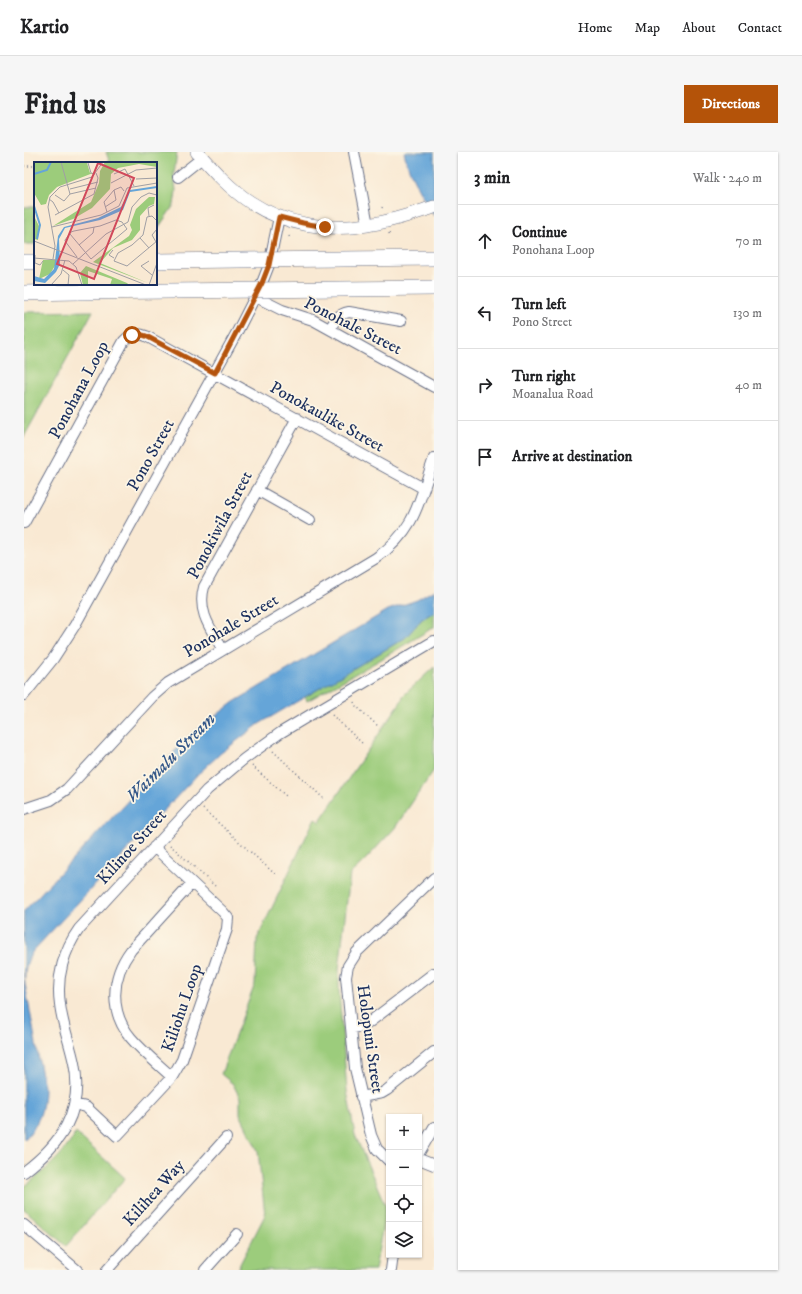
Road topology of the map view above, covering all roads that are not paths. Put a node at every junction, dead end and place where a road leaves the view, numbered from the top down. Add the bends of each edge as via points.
1 (354, 152) edge
2 (199, 155) edge
3 (178, 178) dead end
4 (429, 208) edge
5 (279, 217) junction
6 (368, 225) junction
7 (434, 258) edge
8 (157, 261) edge
9 (434, 288) edge
10 (24, 292) edge
11 (256, 297) junction
12 (401, 321) dead end
13 (330, 329) junction
14 (215, 373) junction
15 (434, 387) edge
16 (297, 418) junction
17 (434, 458) edge
18 (424, 488) junction
19 (257, 490) junction
20 (310, 520) dead end
21 (24, 523) edge
22 (434, 641) edge
23 (223, 650) junction
24 (24, 696) edge
25 (24, 809) edge
26 (154, 847) junction
27 (434, 878) edge
28 (192, 883) junction
29 (434, 973) edge
30 (351, 1028) junction
31 (434, 1052) edge
32 (172, 1077) junction
33 (361, 1097) junction
34 (74, 1104) junction
35 (434, 1127) edge
36 (226, 1138) dead end
37 (421, 1150) edge
38 (386, 1158) edge
39 (422, 1160) edge
40 (434, 1165) edge
41 (24, 1172) edge
42 (24, 1225) edge
43 (237, 1234) dead end
44 (393, 1258) edge
45 (77, 1270) edge
46 (107, 1270) edge
47 (205, 1270) edge
48 (391, 1270) edge

1 - 6 street
2 - 3 street
2 - 5 main road via 240,195
4 - 6 main road
5 - 6 main road via 325,227
5 - 11 street, Pono Street via 269,265
7 - 8 highway, bridge
9 - 10 highway, bridge
11 - 13 street, Ponohale Street
11 - 14 street, Pono Street
12 - 13 street via 349,312 341,314
13 - 15 street, Ponohale Street
14 - 16 street, Ponokaulike Street
14 - 21 street, Ponohana Loop via 144,335 127,337
14 - 24 street, Pono Street via 75,625
16 - 18 street, Ponokaulike Street
16 - 19 street, Ponokiwila Street
17 - 18 street, Ponohale Street
18 - 23 street, Ponohale Street via 410,523 392,547
19 - 20 street
19 - 23 street, Ponokiwila Street via 207,580 203,592 204,616
22 - 26 street, Kilinoe Street via 256,749 207,790
23 - 25 street, Ponohale Street via 160,689 67,789 51,800
26 - 28 street, Kiliohu Loop
26 - 34 street, Kilinoe Street via 79,929 65,955 59,993 61,1012 76,1072
27 - 30 street, Holopuni Street via 362,947 351,961 346,977
28 - 32 street, Kiliohu Loop via 226,915 228,925 182,1060
28 - 32 street via 131,950 120,967 116,982 117,1012 127,1033
29 - 30 street via 367,1024
30 - 33 street, Holopuni Street
31 - 33 street via 387,1090
32 - 34 street, Kiliohu Loop via 117,1136 86,1107
33 - 38 street, Holopuni Street via 370,1135
34 - 41 street, Kilinoe Street via 66,1126 55,1144
35 - 37 street
36 - 46 street, Kilihea Way
39 - 40 street
42 - 45 street
43 - 47 street
44 - 48 street

